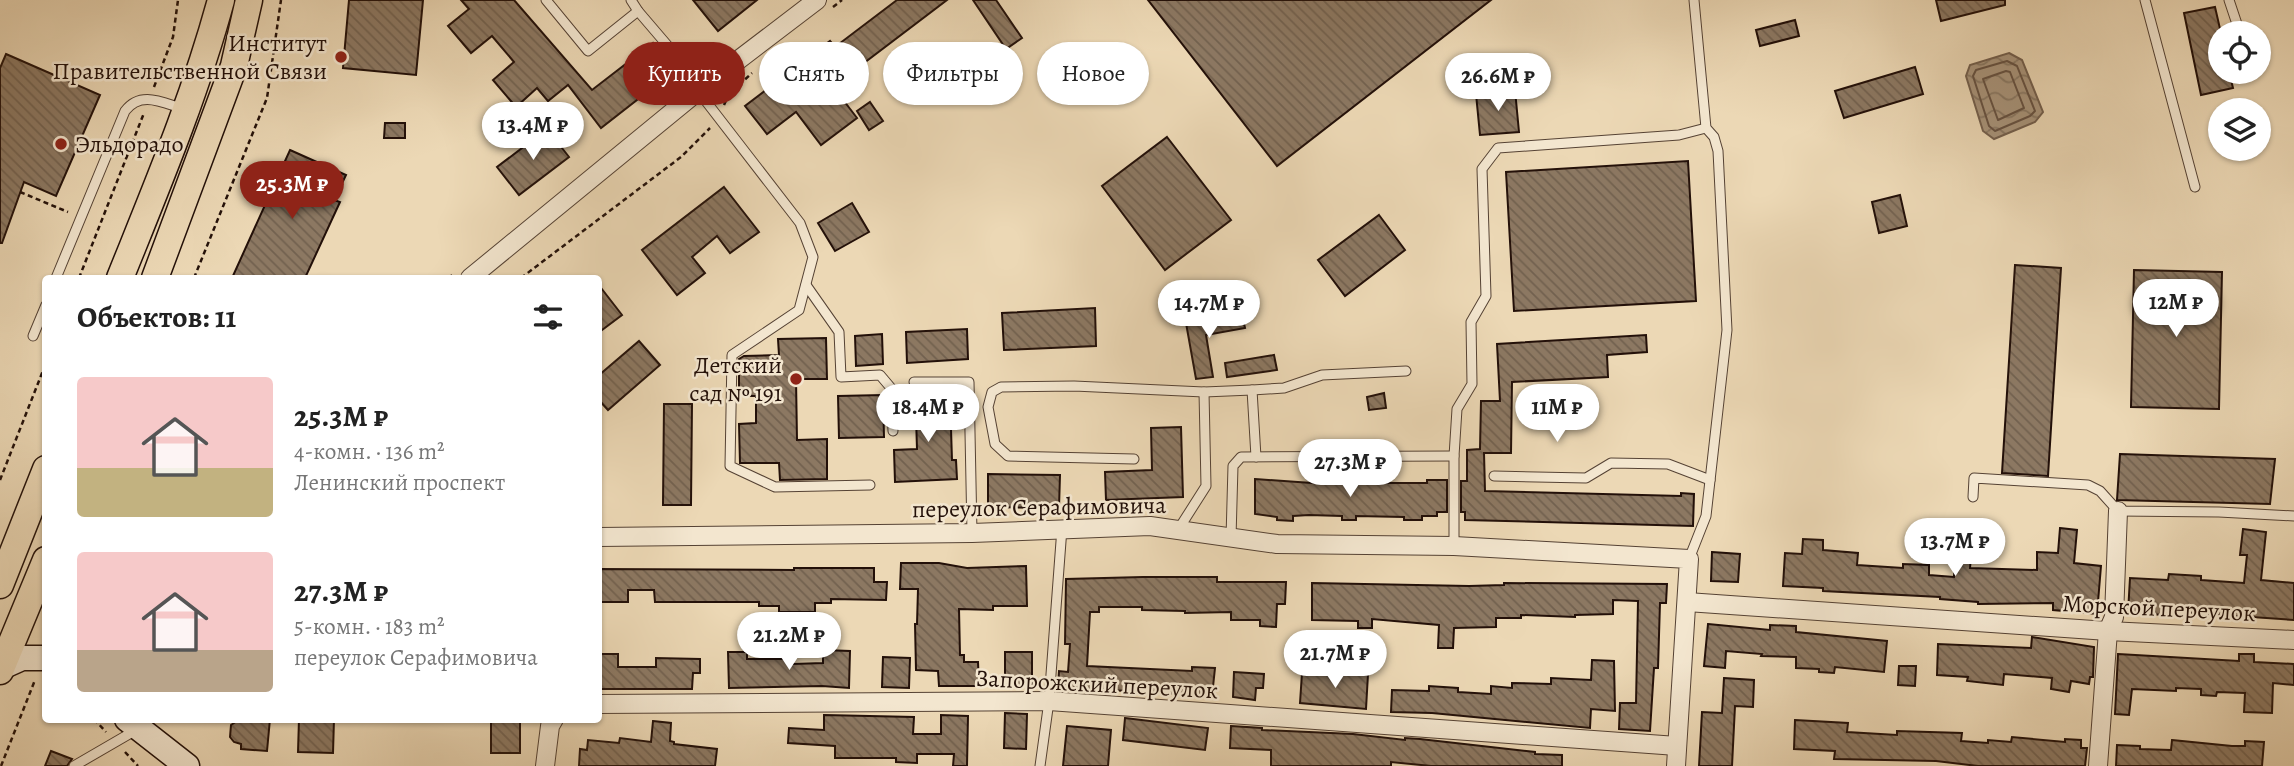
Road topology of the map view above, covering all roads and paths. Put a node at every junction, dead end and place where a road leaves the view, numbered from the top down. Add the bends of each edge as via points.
1 (178, 0) edge
2 (221, 0) edge
3 (249, 0) edge
4 (281, 0) edge
5 (546, 0) edge
6 (631, 0) edge
7 (842, 0) edge
8 (1694, 0) edge
9 (2146, 0) edge
10 (2229, 0) edge
11 (825, 4) edge
12 (638, 11) junction
13 (2236, 21) edge
14 (663, 42) edge
15 (745, 58) edge
16 (754, 71) dead end
17 (150, 99) junction
18 (681, 105) edge
19 (710, 105) edge
20 (187, 110) junction
21 (719, 118) junction
22 (1706, 128) junction
23 (2195, 187) dead end
24 (20, 192) dead end
25 (81, 218) junction
26 (100, 226) junction
27 (57, 275) edge
28 (80, 275) edge
29 (121, 275) edge
30 (156, 275) edge
31 (195, 275) edge
32 (474, 275) edge
33 (526, 275) edge
34 (806, 285) junction
35 (42, 315) edge
36 (33, 336) dead end
37 (1406, 372) dead end
38 (42, 373) edge
39 (914, 382) dead end
40 (1252, 390) junction
41 (1205, 392) junction
42 (892, 431) dead end
43 (1454, 456) junction
44 (1256, 457) junction
45 (1134, 459) dead end
46 (1494, 476) dead end
47 (42, 479) edge
48 (0, 480) edge
49 (1710, 480) junction
50 (870, 485) dead end
51 (1973, 496) dead end
52 (2118, 511) junction
53 (2294, 516) edge
54 (1062, 528) junction
55 (1178, 530) junction
56 (972, 533) junction
57 (602, 537) edge
58 (1231, 538) junction
59 (1454, 546) junction
60 (1689, 559) junction
61 (10, 560) junction
62 (42, 572) edge
63 (42, 577) edge
64 (0, 585) edge
65 (1686, 602) junction
66 (2108, 631) junction
67 (2294, 640) edge
68 (42, 658) edge
69 (42, 663) edge
70 (1, 669) edge
71 (1049, 701) junction
72 (602, 704) edge
73 (552, 723) edge
74 (133, 724) edge
75 (1677, 746) junction
76 (1, 766) edge
77 (74, 766) edge
78 (187, 766) edge
79 (545, 766) edge
80 (1040, 766) edge
81 (1676, 766) edge
82 (2098, 766) edge

1 - 17 path via 173,37
2 - 20 main road
3 - 30 main road via 234,66
4 - 31 path via 267,98
5 - 12 lane via 588,51
6 - 12 lane
7 - 11 path
8 - 22 lane
9 - 23 lane
10 - 13 lane
11 - 15 street
12 - 14 lane
16 - 21 path via 729,94
17 - 20 lane
17 - 25 lane via 135,100 125,111
17 - 26 path
18 - 32 street
19 - 21 lane
20 - 29 main road
21 - 33 path via 681,157
21 - 34 lane via 800,223 813,257
22 - 43 lane via 1679,135 1498,148 1482,169 1486,296 1471,322 1472,384 1457,409
22 - 49 lane via 1718,151 1727,330
24 - 25 path
25 - 26 path
25 - 27 lane
26 - 28 path
34 - 42 lane via 839,332 841,377 880,375 891,388
34 - 50 lane via 799,310 732,355 730,466 775,487
35 - 36 lane
37 - 40 lane via 1322,375 1284,388
38 - 48 path
39 - 56 lane via 969,382
40 - 41 lane
40 - 44 lane
41 - 45 lane via 1074,386 1001,387 992,392 988,407 995,444 1008,456
41 - 55 lane via 1206,486
43 - 44 lane
43 - 59 lane
44 - 58 lane via 1241,457 1233,466
46 - 49 lane via 1587,478 1611,463 1622,463 1668,464
47 - 61 main road
49 - 60 lane via 1706,516
51 - 52 lane via 1974,478 2088,485
52 - 53 lane
52 - 66 street via 2114,617
54 - 55 street, переулок Серафимовича via 1150,526
54 - 56 street, переулок Серафимовича
54 - 71 lane
55 - 58 street, переулок Серафимовича
56 - 57 street, переулок Серафимовича
58 - 59 street, переулок Серафимовича via 1277,544
59 - 60 street, переулок Серафимовича
60 - 65 street
61 - 62 main road
61 - 64 main road
63 - 70 main road
65 - 66 street, Морской переулок
65 - 75 street
66 - 67 street, Морской переулок
66 - 82 street
68 - 70 main road via 22,658
69 - 76 path
71 - 72 street, Запорожский переулок
71 - 75 street, Запорожский переулок
71 - 80 lane
73 - 79 street
74 - 77 lane
74 - 78 main road
75 - 81 street

